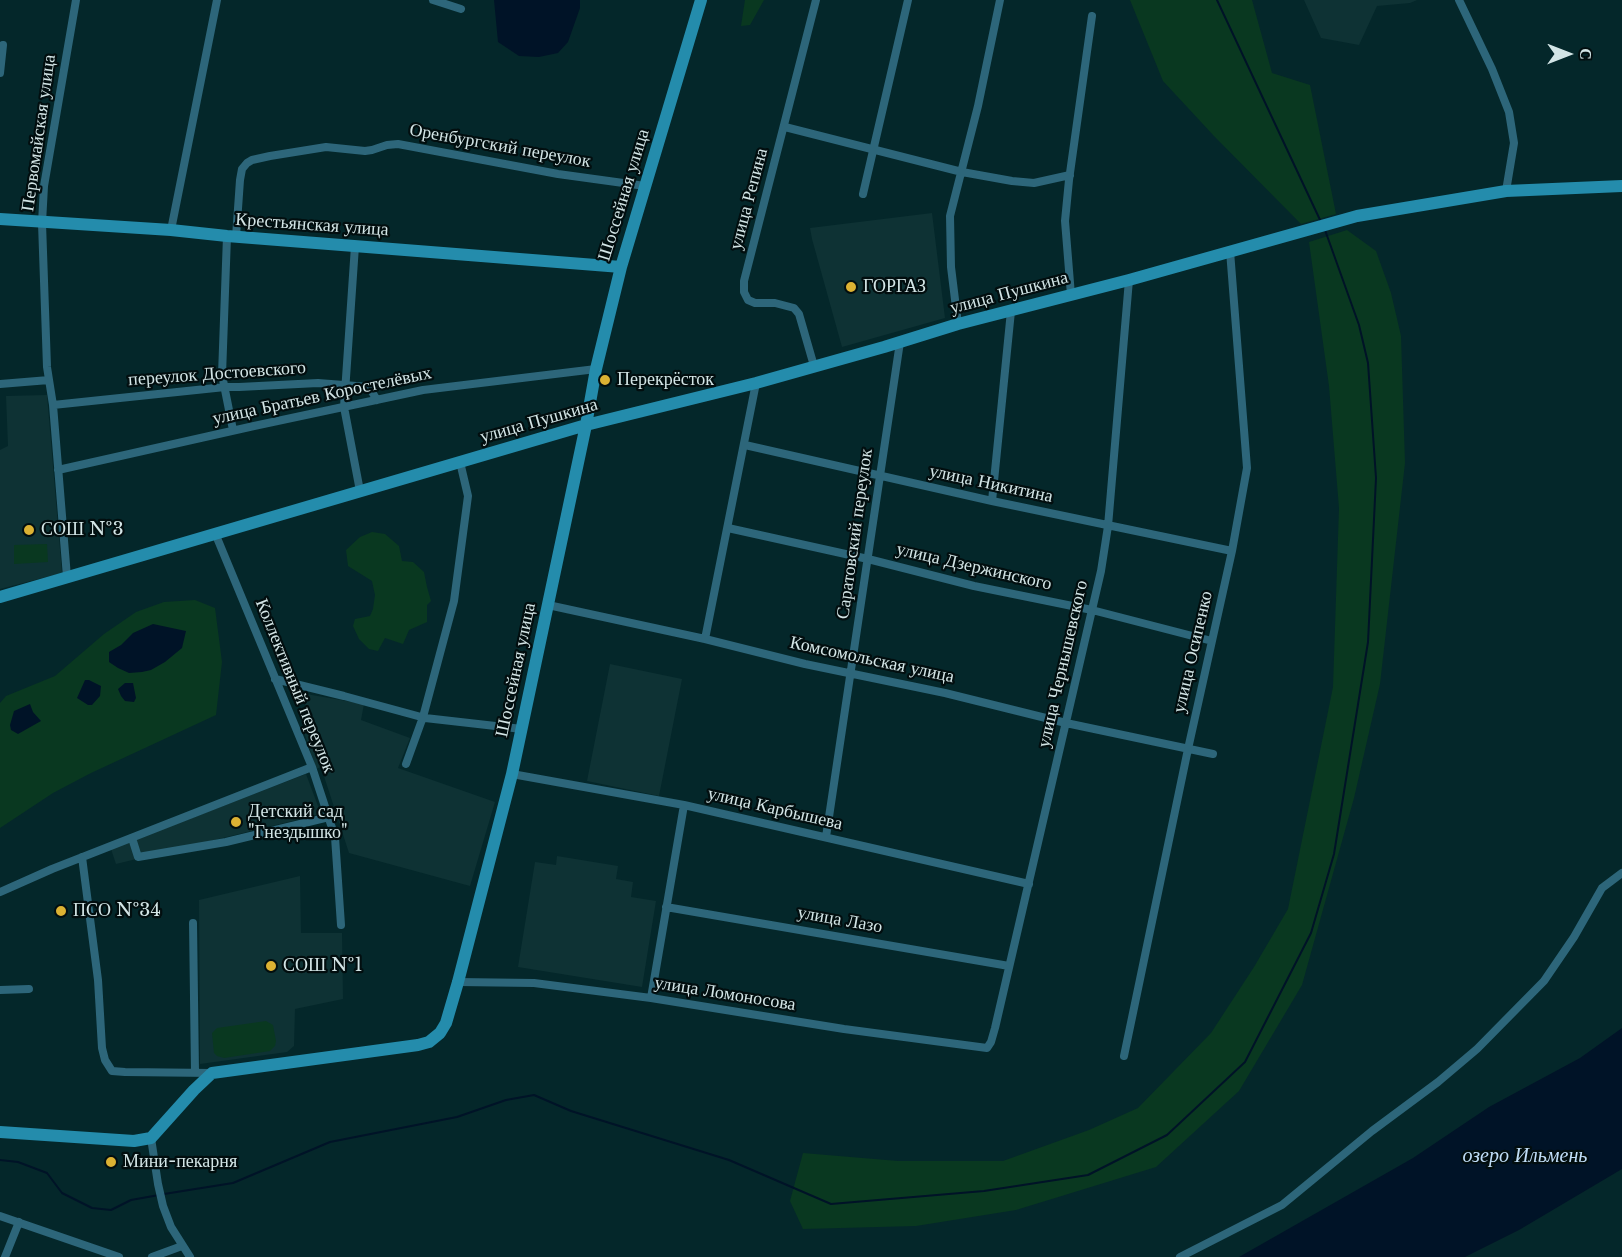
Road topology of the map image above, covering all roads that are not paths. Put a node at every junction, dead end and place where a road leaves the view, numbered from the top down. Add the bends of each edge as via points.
1 (76, 0) edge
2 (218, 0) edge
3 (433, 0) edge
4 (701, 0) edge
5 (816, 0) edge
6 (908, 0) edge
7 (1000, 0) edge
8 (1459, 0) edge
9 (461, 9) dead end
10 (1092, 16) dead end
11 (3, 45) dead end
12 (0, 73) edge
13 (785, 127) junction
14 (873, 149) junction
15 (962, 172) junction
16 (1070, 176) junction
17 (645, 186) junction
18 (1622, 186) edge
19 (1506, 191) junction
20 (863, 194) dead end
21 (0, 219) edge
22 (42, 223) junction
23 (171, 230) junction
24 (231, 236) junction
25 (355, 246) junction
26 (1230, 251) junction
27 (621, 267) junction
28 (1129, 280) junction
29 (1071, 295) junction
30 (1011, 311) junction
31 (958, 324) junction
32 (900, 342) junction
33 (814, 366) junction
34 (596, 369) junction
35 (49, 380) junction
36 (756, 383) junction
37 (0, 384) edge
38 (346, 386) junction
39 (225, 387) junction
40 (376, 400) junction
41 (53, 405) junction
42 (344, 406) junction
43 (586, 425) junction
44 (233, 430) junction
45 (745, 445) junction
46 (460, 462) junction
47 (58, 470) junction
48 (880, 477) junction
49 (360, 491) junction
50 (992, 501) junction
51 (1108, 526) junction
52 (728, 528) junction
53 (215, 534) junction
54 (1232, 551) junction
55 (868, 560) junction
56 (67, 578) junction
57 (0, 597) edge
58 (548, 605) junction
59 (1092, 610) junction
60 (705, 639) junction
61 (1212, 641) junction
62 (851, 673) junction
63 (275, 679) junction
64 (423, 717) junction
65 (1066, 723) junction
66 (522, 729) junction
67 (1188, 749) junction
68 (1213, 754) dead end
69 (406, 764) dead end
70 (312, 767) junction
71 (512, 774) junction
72 (684, 805) junction
73 (328, 817) junction
74 (826, 837) junction
75 (132, 838) junction
76 (82, 857) junction
77 (1622, 873) edge
78 (1029, 884) junction
79 (0, 892) edge
80 (666, 907) junction
81 (194, 923) dead end
82 (341, 925) dead end
83 (1009, 966) junction
84 (458, 982) junction
85 (29, 989) dead end
86 (0, 990) edge
87 (651, 998) junction
88 (987, 1048) joint
89 (1124, 1056) dead end
90 (195, 1072) junction
91 (212, 1073) junction
92 (0, 1132) edge
93 (151, 1138) junction
94 (0, 1216) edge
95 (19, 1222) junction
96 (182, 1246) junction
97 (5, 1257) edge
98 (119, 1257) edge
99 (152, 1257) edge
100 (190, 1257) edge
101 (1180, 1257) edge

1 - 22 street, Первомайская улица via 44,186
2 - 23 street
3 - 9 street
4 - 17 main road, Шоссейная улица
5 - 13 street, улица Репина
6 - 14 street
7 - 15 street
8 - 19 street via 1509,112 1514,143
10 - 16 street
11 - 12 street
13 - 14 street
13 - 33 street, улица Репина via 744,292 755,303 775,303 794,308 800,314
14 - 15 street
14 - 20 street
15 - 16 street via 1034,183
15 - 31 street via 950,216
16 - 29 street via 1065,221
17 - 24 street, Оренбургский переулок via 398,144 365,151 326,147 247,163 242,169
17 - 27 main road, Шоссейная улица
18 - 19 main road, улица Пушкина
19 - 26 main road, улица Пушкина via 1357,216
21 - 22 main road, Крестьянская улица
22 - 23 main road, Крестьянская улица
22 - 35 street, Первомайская улица
23 - 24 main road, Крестьянская улица
24 - 25 main road, Крестьянская улица
24 - 39 street via 222,375
25 - 27 main road, Крестьянская улица
25 - 38 street
26 - 28 main road, улица Пушкина
26 - 54 street, улица Осипенко via 1246,468
27 - 34 main road, Шоссейная улица
28 - 29 main road, улица Пушкина
28 - 51 street, улица Чернышевского
29 - 30 main road, улица Пушкина
30 - 31 main road, улица Пушкина
30 - 50 street
31 - 32 main road, улица Пушкина
32 - 33 main road, улица Пушкина
32 - 48 street, Саратовский переулок
33 - 36 main road, улица Пушкина
34 - 40 street, улица Братьев Коростелёвых via 423,390
34 - 43 main road, Шоссейная улица
35 - 37 street
35 - 41 street, Первомайская улица
36 - 43 main road, улица Пушкина
36 - 45 street
38 - 39 street, переулок Достоевского via 318,383
38 - 40 street, переулок Достоевского via 369,387
38 - 42 street
39 - 41 street, переулок Достоевского
39 - 44 street
40 - 42 street, улица Братьев Коростелёвых
41 - 47 street, Первомайская улица
42 - 44 street, улица Братьев Коростелёвых
42 - 49 street
43 - 46 main road, улица Пушкина
43 - 58 main road, Шоссейная улица
44 - 47 street, улица Братьев Коростелёвых
45 - 48 street, улица Никитина
45 - 52 street
46 - 49 main road, улица Пушкина
46 - 64 street via 468,496 454,601
47 - 56 street, Первомайская улица
48 - 50 street, улица Никитина
48 - 55 street, Саратовский переулок
49 - 53 main road, улица Пушкина
50 - 51 street, улица Никитина
51 - 54 street, улица Никитина
51 - 59 street, улица Чернышевского
52 - 55 street, улица Дзержинского
52 - 60 street
53 - 56 main road, улица Пушкина
53 - 63 street, Коллективный переулок
54 - 61 street, улица Осипенко
55 - 59 street, улица Дзержинского
55 - 62 street, Саратовский переулок
56 - 57 main road, улица Пушкина
58 - 60 street, Комсомольская улица
58 - 66 main road, Шоссейная улица
59 - 61 street, улица Дзержинского
59 - 65 street, улица Чернышевского
60 - 62 street, Комсомольская улица
61 - 67 street, улица Осипенко
62 - 65 street, Комсомольская улица
62 - 74 street, Саратовский переулок
63 - 64 street
63 - 70 street, Коллективный переулок
64 - 66 street
64 - 69 street
65 - 67 street, Комсомольская улица
65 - 78 street, улица Чернышевского
66 - 71 main road, Шоссейная улица
67 - 68 street, Комсомольская улица
67 - 89 street, улица Осипенко
70 - 73 street, Коллективный переулок
70 - 75 street
71 - 72 street, улица Карбышева
71 - 84 main road, Шоссейная улица
72 - 74 street, улица Карбышева
72 - 80 street
73 - 75 street via 138,858
73 - 82 street, Коллективный переулок via 335,837
74 - 78 street, улица Карбышева
75 - 76 street
76 - 79 street
76 - 90 street via 105,1060 112,1071
77 - 101 street via 1602,888 1544,981 1438,1082 1282,1205
78 - 83 street, улица Чернышевского
80 - 83 street, улица Лазо
80 - 87 street
81 - 90 street
83 - 88 street, улица Чернышевского
84 - 87 street, улица Ломоносова via 534,983
84 - 91 main road, Шоссейная улица via 446,1023 429,1042
85 - 86 street
87 - 88 street, улица Ломоносова
90 - 91 street
91 - 93 main road
92 - 93 main road via 134,1141
93 - 96 street via 163,1206
94 - 95 street
95 - 97 street
95 - 98 street
96 - 99 street
96 - 100 street

